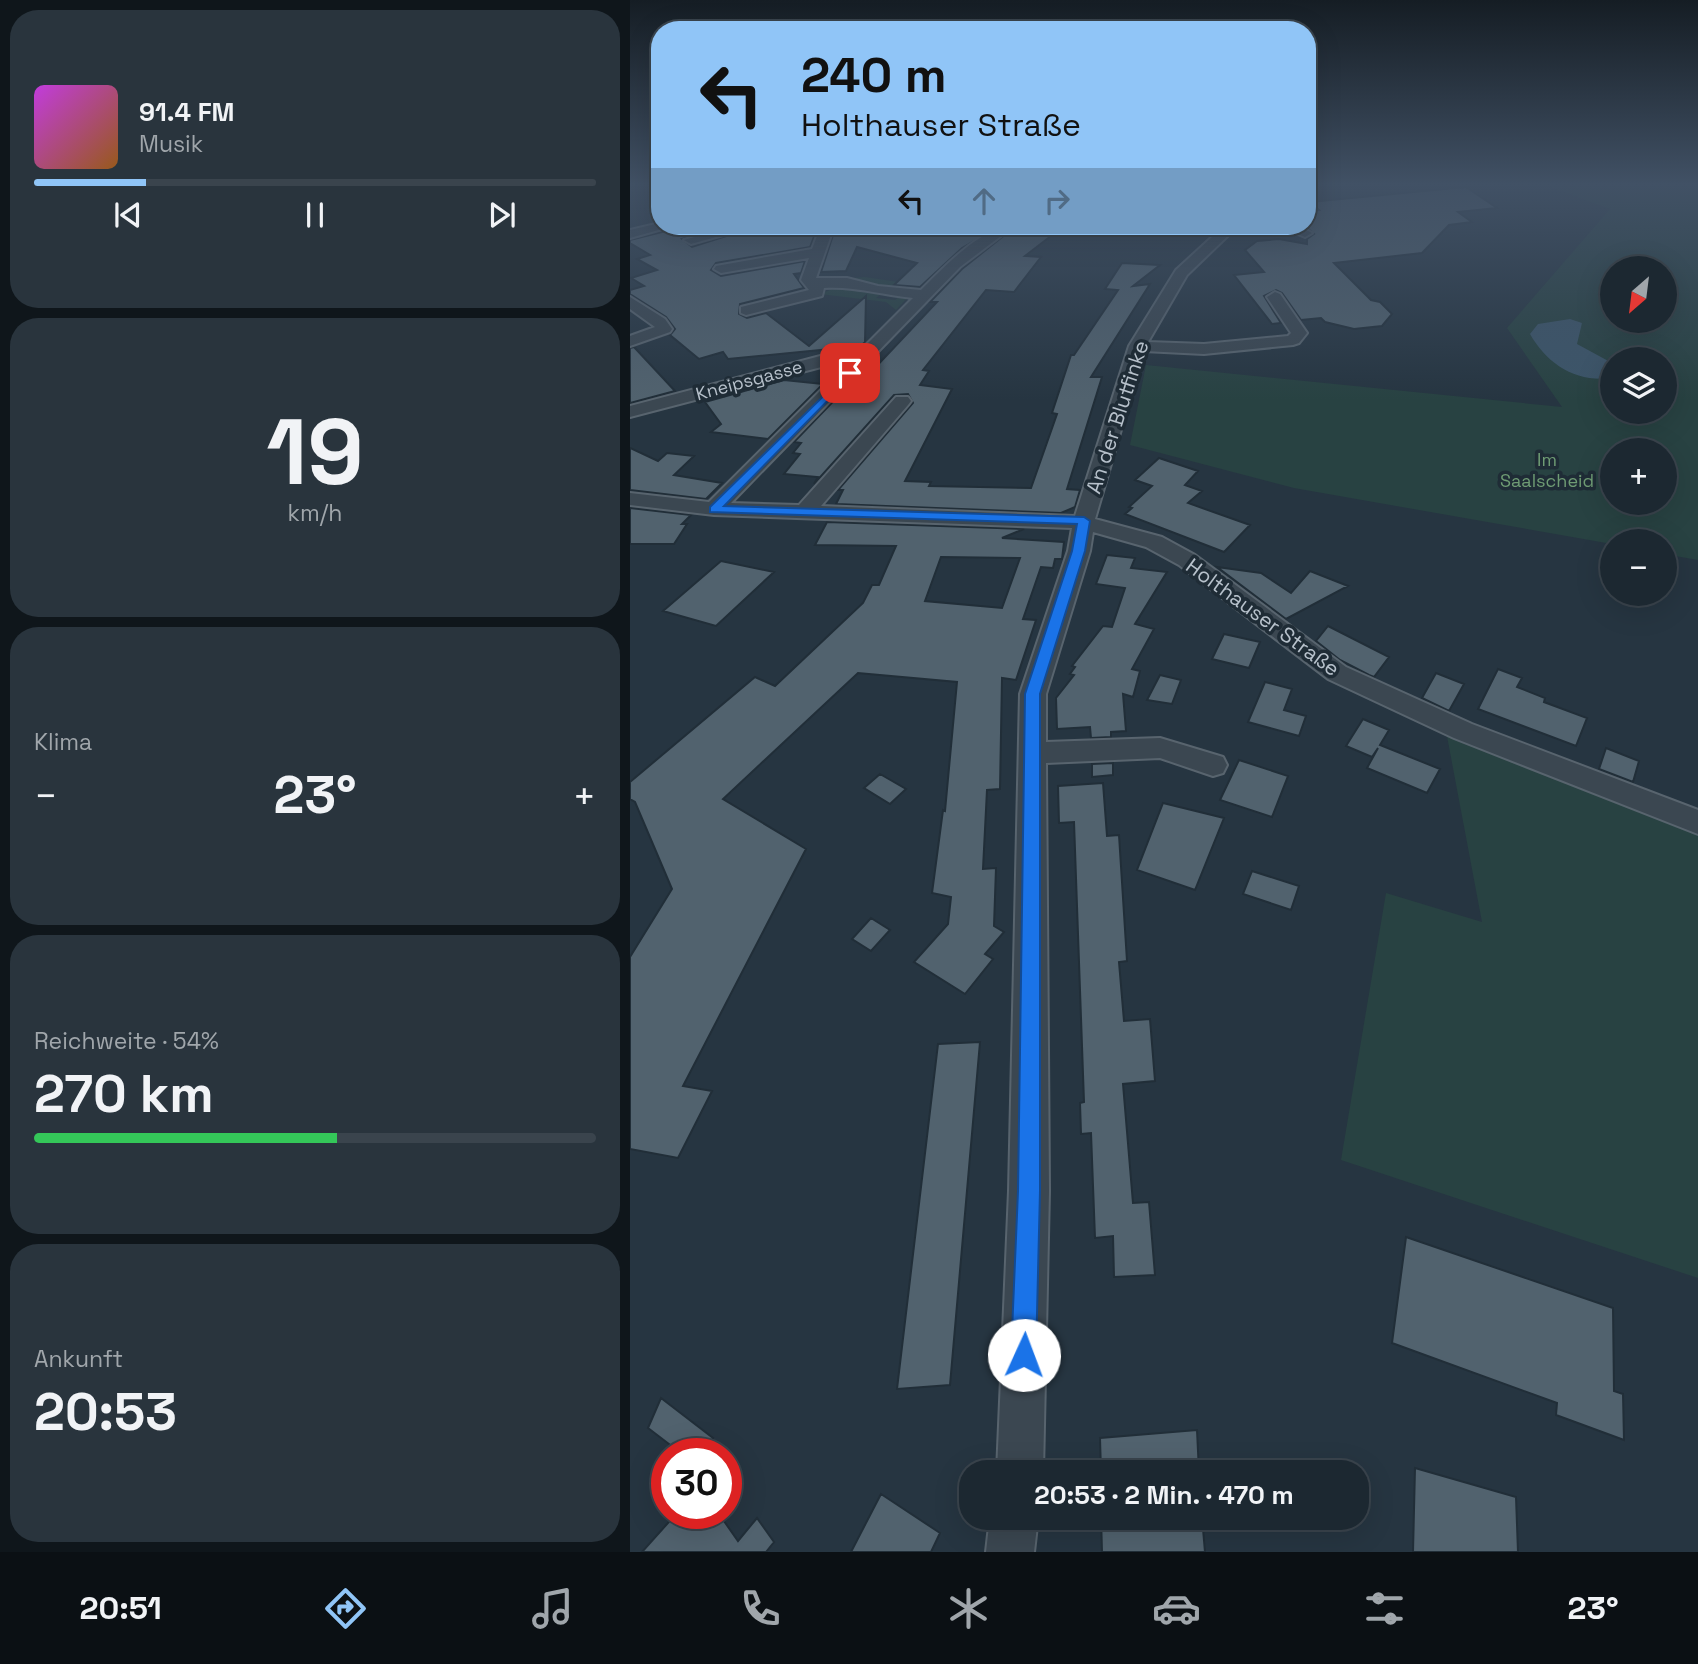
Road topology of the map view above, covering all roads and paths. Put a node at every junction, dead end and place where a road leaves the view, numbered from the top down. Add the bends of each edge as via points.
1 (798, 255) edge
2 (817, 255) edge
3 (968, 255) edge
4 (1200, 255) edge
5 (720, 269) dead end
6 (816, 284) junction
7 (925, 295) junction
8 (1275, 297) dead end
9 (630, 302) edge
10 (746, 310) dead end
11 (630, 341) edge
12 (1137, 346) junction
13 (869, 354) junction
14 (902, 401) dead end
15 (630, 412) edge
16 (630, 499) edge
17 (714, 509) junction
18 (806, 510) junction
19 (1084, 521) junction
20 (1032, 753) junction
21 (1213, 765) dead end
22 (1698, 822) edge
23 (1020, 1460) edge
24 (1013, 1530) edge
25 (1010, 1552) edge

1 - 5 street
2 - 6 street via 808,280
3 - 7 street
4 - 12 street, An der Blutfinke via 1181,273
6 - 7 street via 847,282
6 - 10 street via 817,293
7 - 13 street
8 - 12 street via 1299,333 1293,340 1204,349
9 - 11 street via 664,329
12 - 19 street, An der Blutfinke
13 - 15 street, Kneipsgasse via 847,354
13 - 17 street
14 - 18 street
16 - 17 street, Holthauser Straße
17 - 18 street, Holthauser Straße
18 - 19 street, Holthauser Straße
19 - 20 street, An der Blutfinke via 1079,551 1033,694
19 - 22 street, Holthauser Straße via 1154,542 1187,560 1337,673 1463,731
20 - 21 street via 1160,748
20 - 23 street, An der Blutfinke via 1029,1191
24 - 25 street

